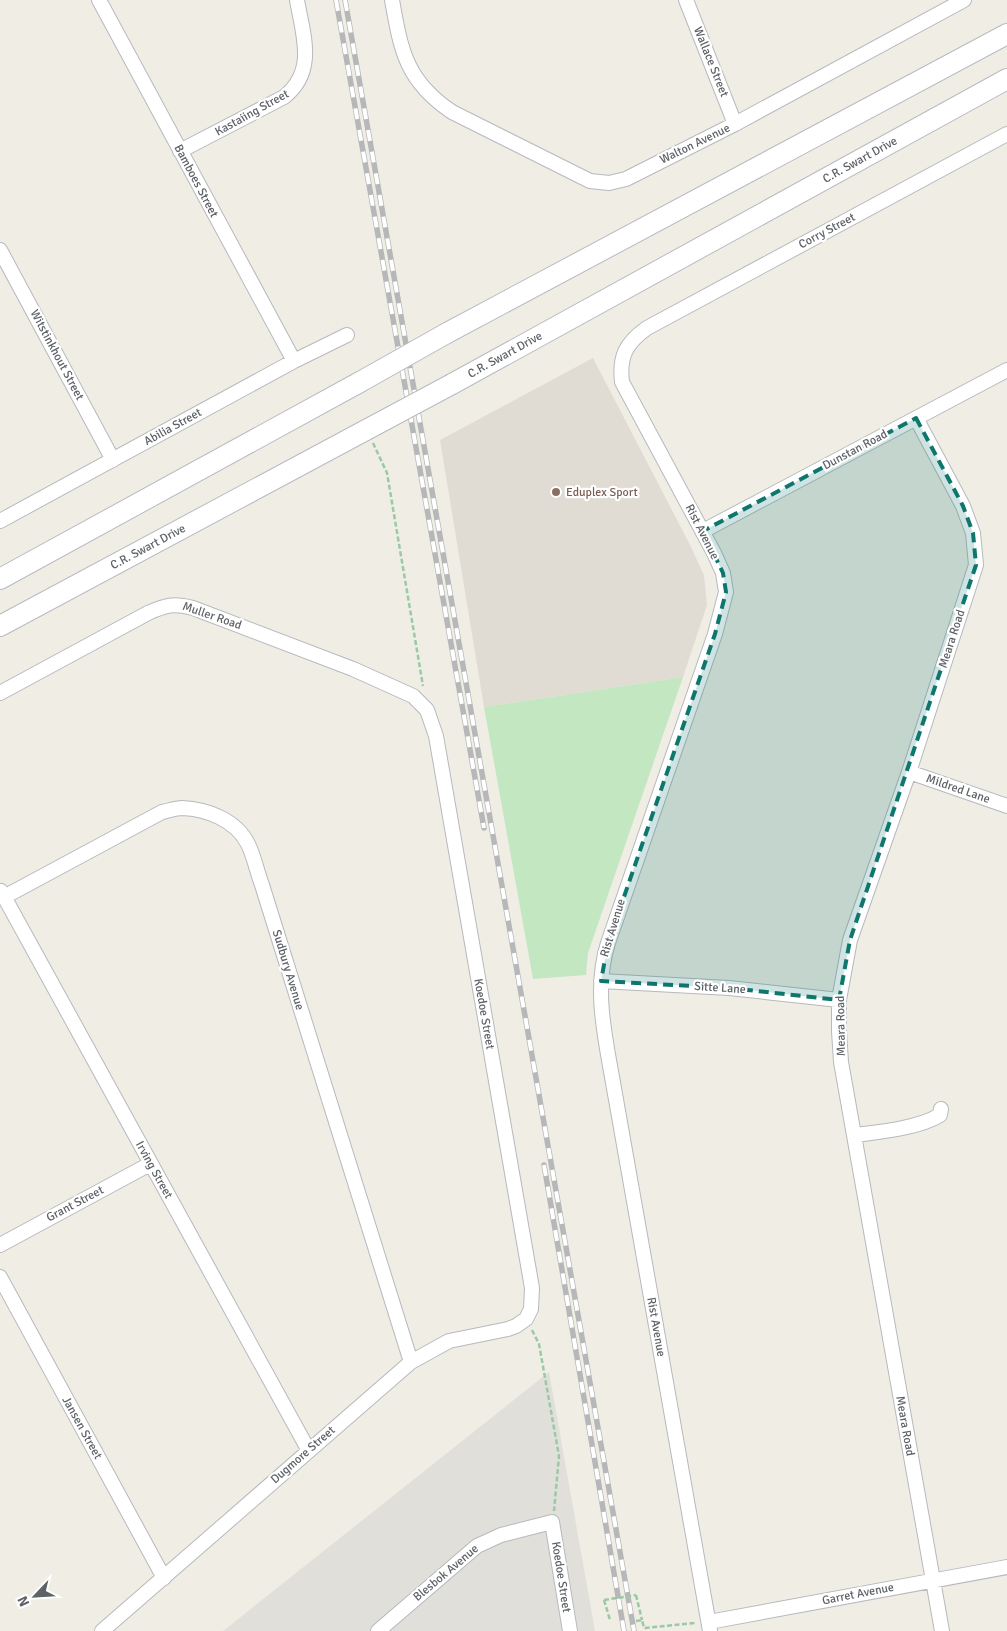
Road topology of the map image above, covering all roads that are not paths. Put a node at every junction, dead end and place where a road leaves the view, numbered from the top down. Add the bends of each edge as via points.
1 (99, 0) edge
2 (297, 0) edge
3 (392, 0) edge
4 (686, 0) edge
5 (964, 0) edge
6 (1007, 34) edge
7 (1007, 79) edge
8 (735, 124) junction
9 (1007, 134) edge
10 (180, 151) junction
11 (0, 250) edge
12 (647, 328) joint
13 (347, 336) dead end
14 (294, 361) junction
15 (1007, 370) edge
16 (916, 418) junction
17 (113, 460) junction
18 (0, 521) edge
19 (702, 531) junction
20 (0, 579) edge
21 (0, 626) edge
22 (0, 693) edge
23 (426, 710) joint
24 (909, 772) junction
25 (1007, 806) edge
26 (2, 893) edge
27 (601, 981) junction
28 (839, 1000) junction
29 (941, 1109) dead end
30 (855, 1135) junction
31 (150, 1164) junction
32 (0, 1245) edge
33 (0, 1278) edge
34 (526, 1319) joint
35 (411, 1362) junction
36 (308, 1451) junction
37 (552, 1522) joint
38 (1007, 1567) edge
39 (164, 1578) junction
40 (932, 1580) junction
41 (709, 1626) edge
42 (102, 1631) edge
43 (378, 1631) edge
44 (570, 1631) edge
45 (942, 1631) edge

1 - 10 street, Bamboes Street
2 - 10 street, Kastaiing Street via 306,52 297,85 284,97
3 - 8 street, Walton Avenue via 401,48 410,68 434,100 590,181 609,183 626,179
4 - 8 street, Wallace Street
5 - 8 street, Walton Avenue
6 - 20 main road, bridge via 447,333
7 - 21 main road, C.R. Swart Drive, bridge via 452,384
9 - 12 street, Corry Street
10 - 14 street, Bamboes Street
11 - 17 street, Witstinkhout Street
12 - 19 street, Rist Avenue via 622,356 622,382
13 - 14 street, Abilia Street
14 - 17 street, Abilia Street
15 - 16 street, Dunstan Road
16 - 19 street, Dunstan Road
16 - 24 street, Meara Road via 963,506 973,533 976,565
17 - 18 street, Abilia Street
19 - 27 street, Rist Avenue via 723,574 726,592 715,634 603,958
22 - 23 street, Muller Road via 148,613 177,604 362,673 413,696
23 - 34 street, Koedoe Street via 436,736 532,1288 531,1309
24 - 25 street, Mildred Lane
24 - 28 street, Meara Road via 850,940
26 - 31 street, Irving Street
26 - 35 street, Sudbury Avenue via 162,812 180,808 202,810 233,824 248,843
27 - 28 street, Sitte Lane via 729,988
27 - 41 street, Rist Avenue via 603,1022
28 - 30 street, Meara Road via 841,1062
29 - 30 street via 940,1115 934,1118 898,1129
30 - 40 street, Meara Road
31 - 32 street, Grant Street
31 - 36 street, Irving Street
33 - 39 street, Jansen Street
34 - 35 street, Dugmore Street via 508,1329 449,1341
35 - 36 street, Dugmore Street
36 - 39 street, Dugmore Street
37 - 43 street, Blesbok Avenue via 501,1535 477,1546
37 - 44 street, Koedoe Street
38 - 40 street, Garret Avenue
39 - 42 street, Dugmore Street
40 - 41 street, Garret Avenue
40 - 45 street, Meara Road

